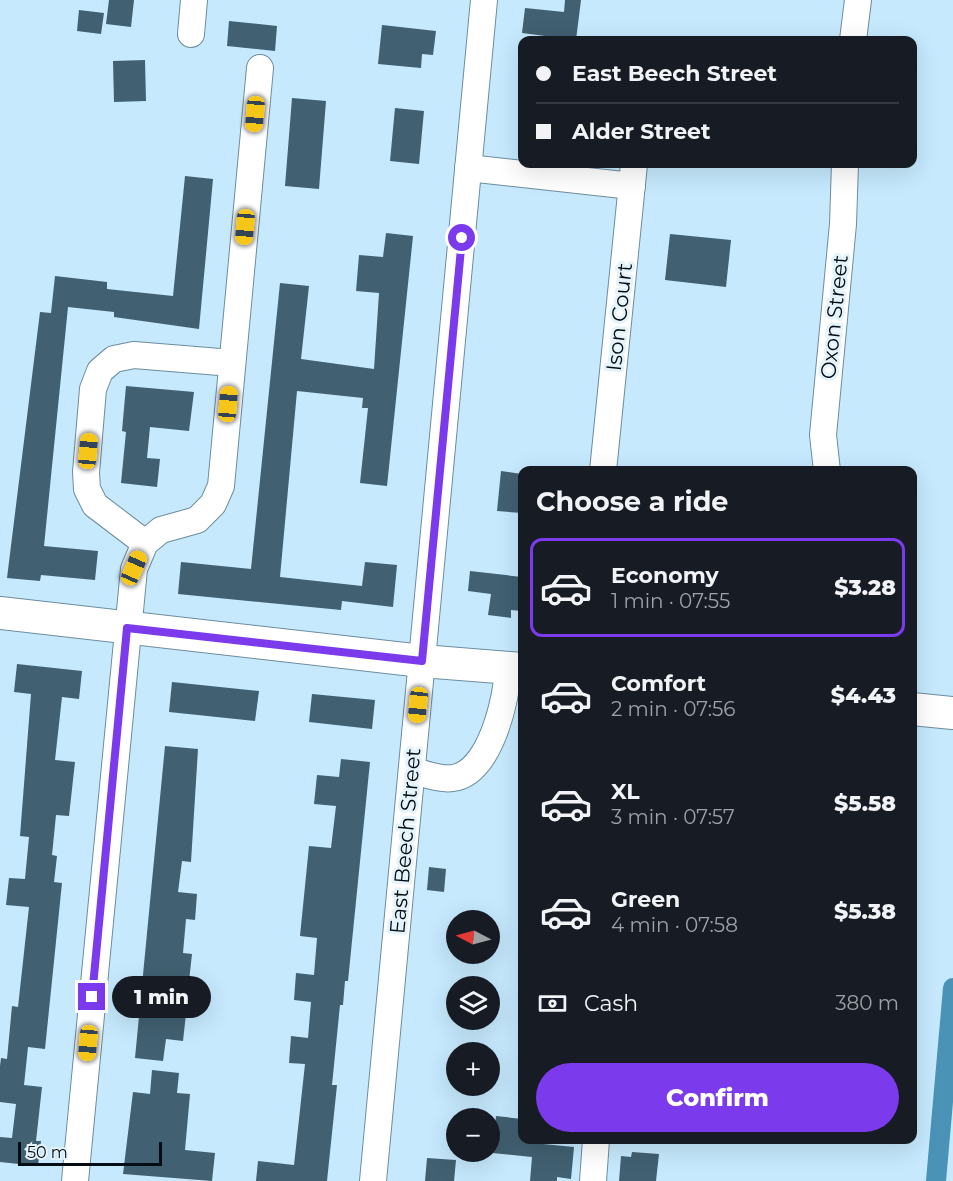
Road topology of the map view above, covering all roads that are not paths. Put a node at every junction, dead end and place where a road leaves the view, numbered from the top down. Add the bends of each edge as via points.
1 (194, 0) edge
2 (484, 0) edge
3 (858, 0) edge
4 (191, 34) dead end
5 (854, 36) edge
6 (260, 68) dead end
7 (468, 168) junction
8 (845, 168) edge
9 (633, 175) edge
10 (232, 363) junction
11 (604, 466) edge
12 (826, 466) edge
13 (145, 543) junction
14 (0, 613) edge
15 (127, 628) junction
16 (422, 661) junction
17 (515, 668) edge
18 (917, 709) edge
19 (953, 713) edge
20 (412, 770) junction
21 (596, 1144) edge
22 (75, 1181) edge
23 (373, 1181) edge
24 (593, 1181) edge

1 - 4 street
2 - 7 street, East Beech Street
3 - 5 street
6 - 10 street
7 - 9 street
7 - 16 street, East Beech Street
8 - 12 street, Oxon Street via 823,435
9 - 11 street, Ison Court
10 - 13 street via 221,486 213,504 197,520 161,530
10 - 13 street via 134,355 114,359 100,371 93,389 87,489 96,505
13 - 15 street via 134,568
14 - 15 main road
15 - 16 main road
15 - 22 street
16 - 17 main road
16 - 20 street, East Beech Street
17 - 20 street via 485,755 472,770 453,778
18 - 19 main road
20 - 23 street, East Beech Street
21 - 24 street

